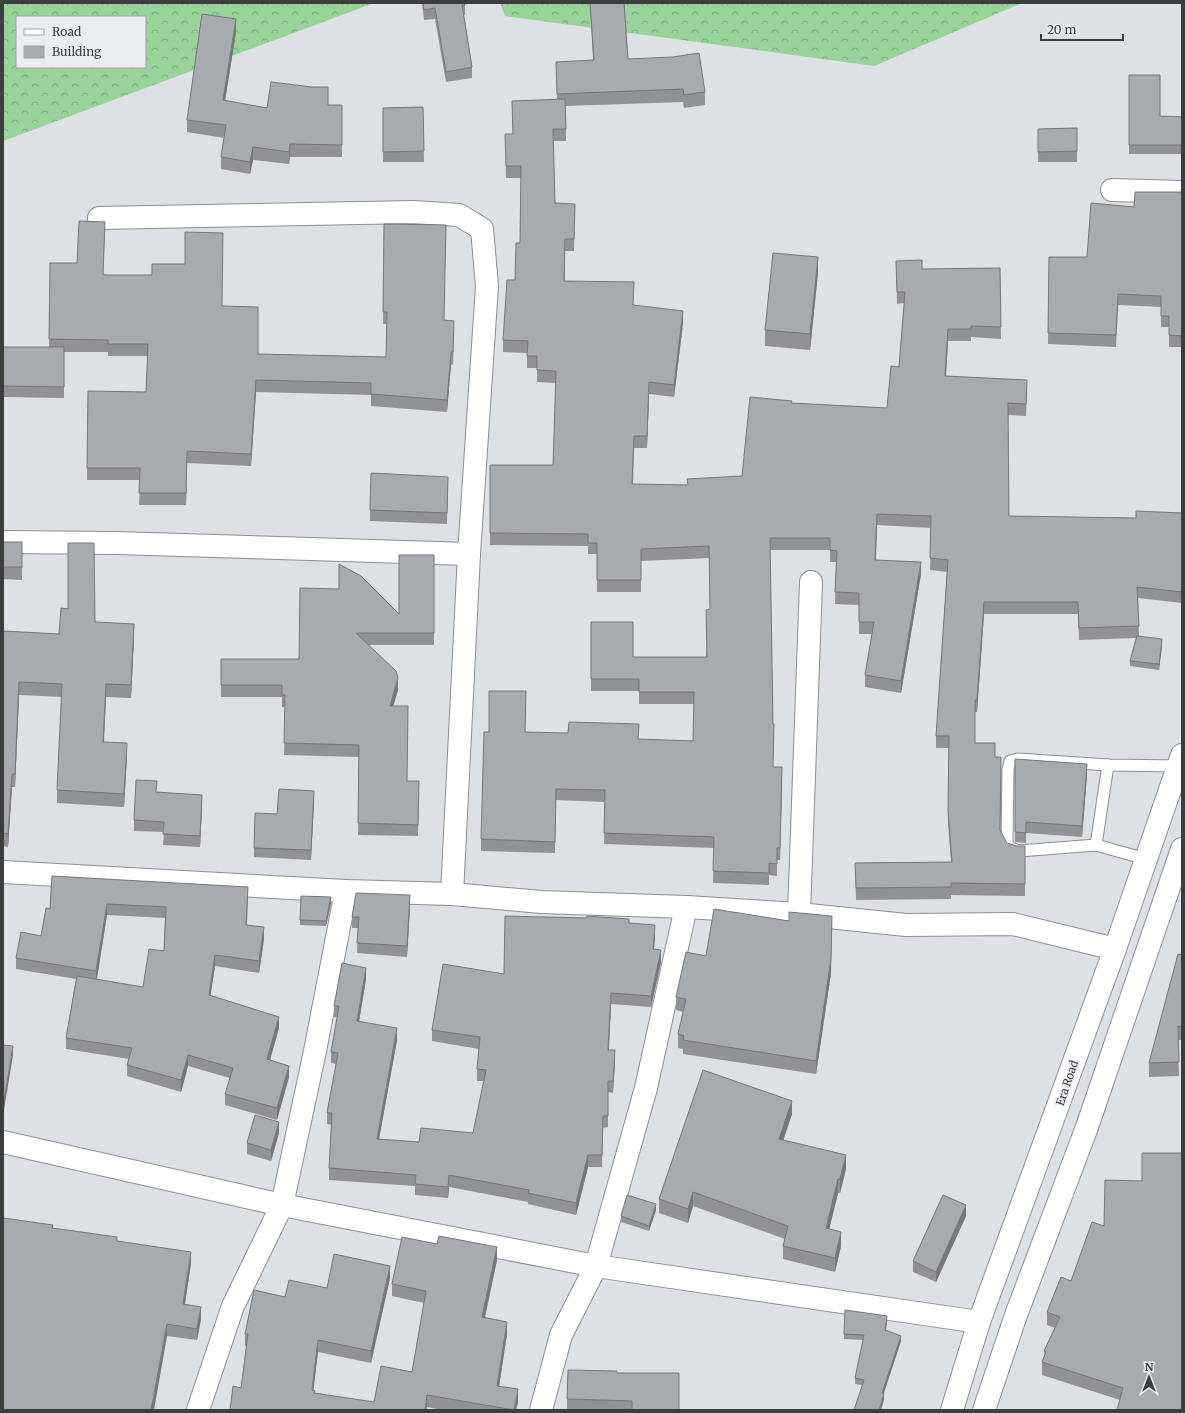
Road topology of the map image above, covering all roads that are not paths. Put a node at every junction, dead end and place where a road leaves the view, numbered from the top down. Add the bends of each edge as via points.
1 (1112, 190) dead end
2 (1182, 192) edge
3 (99, 218) dead end
4 (3, 542) edge
5 (469, 554) junction
6 (812, 582) dead end
7 (1180, 761) edge
8 (1108, 765) junction
9 (1096, 845) junction
10 (1182, 849) edge
11 (1146, 859) junction
12 (3, 872) edge
13 (346, 891) junction
14 (452, 894) junction
15 (686, 907) junction
16 (799, 914) junction
17 (1115, 949) junction
18 (3, 1142) edge
19 (282, 1205) junction
20 (596, 1266) junction
21 (979, 1322) junction
22 (198, 1410) edge
23 (541, 1410) edge
24 (952, 1410) edge
25 (984, 1410) edge

1 - 2 street
3 - 5 street via 413,212 459,216 482,229 487,286
4 - 5 street
5 - 14 street
6 - 16 street
7 - 8 lane
7 - 11 street, Era Road
8 - 9 lane
8 - 9 lane via 1018,759 1010,761 1008,769 1007,842 1010,848 1019,851
9 - 11 lane
10 - 25 street
11 - 17 street, Era Road
12 - 13 street
13 - 14 street
13 - 19 street
14 - 15 street via 541,902
15 - 16 street
15 - 20 street via 646,1088
16 - 17 street via 906,925 1013,924
17 - 21 street, Era Road
18 - 19 street
19 - 20 street
19 - 22 street via 233,1306
20 - 21 street
20 - 23 street via 561,1335
21 - 24 street, Era Road

